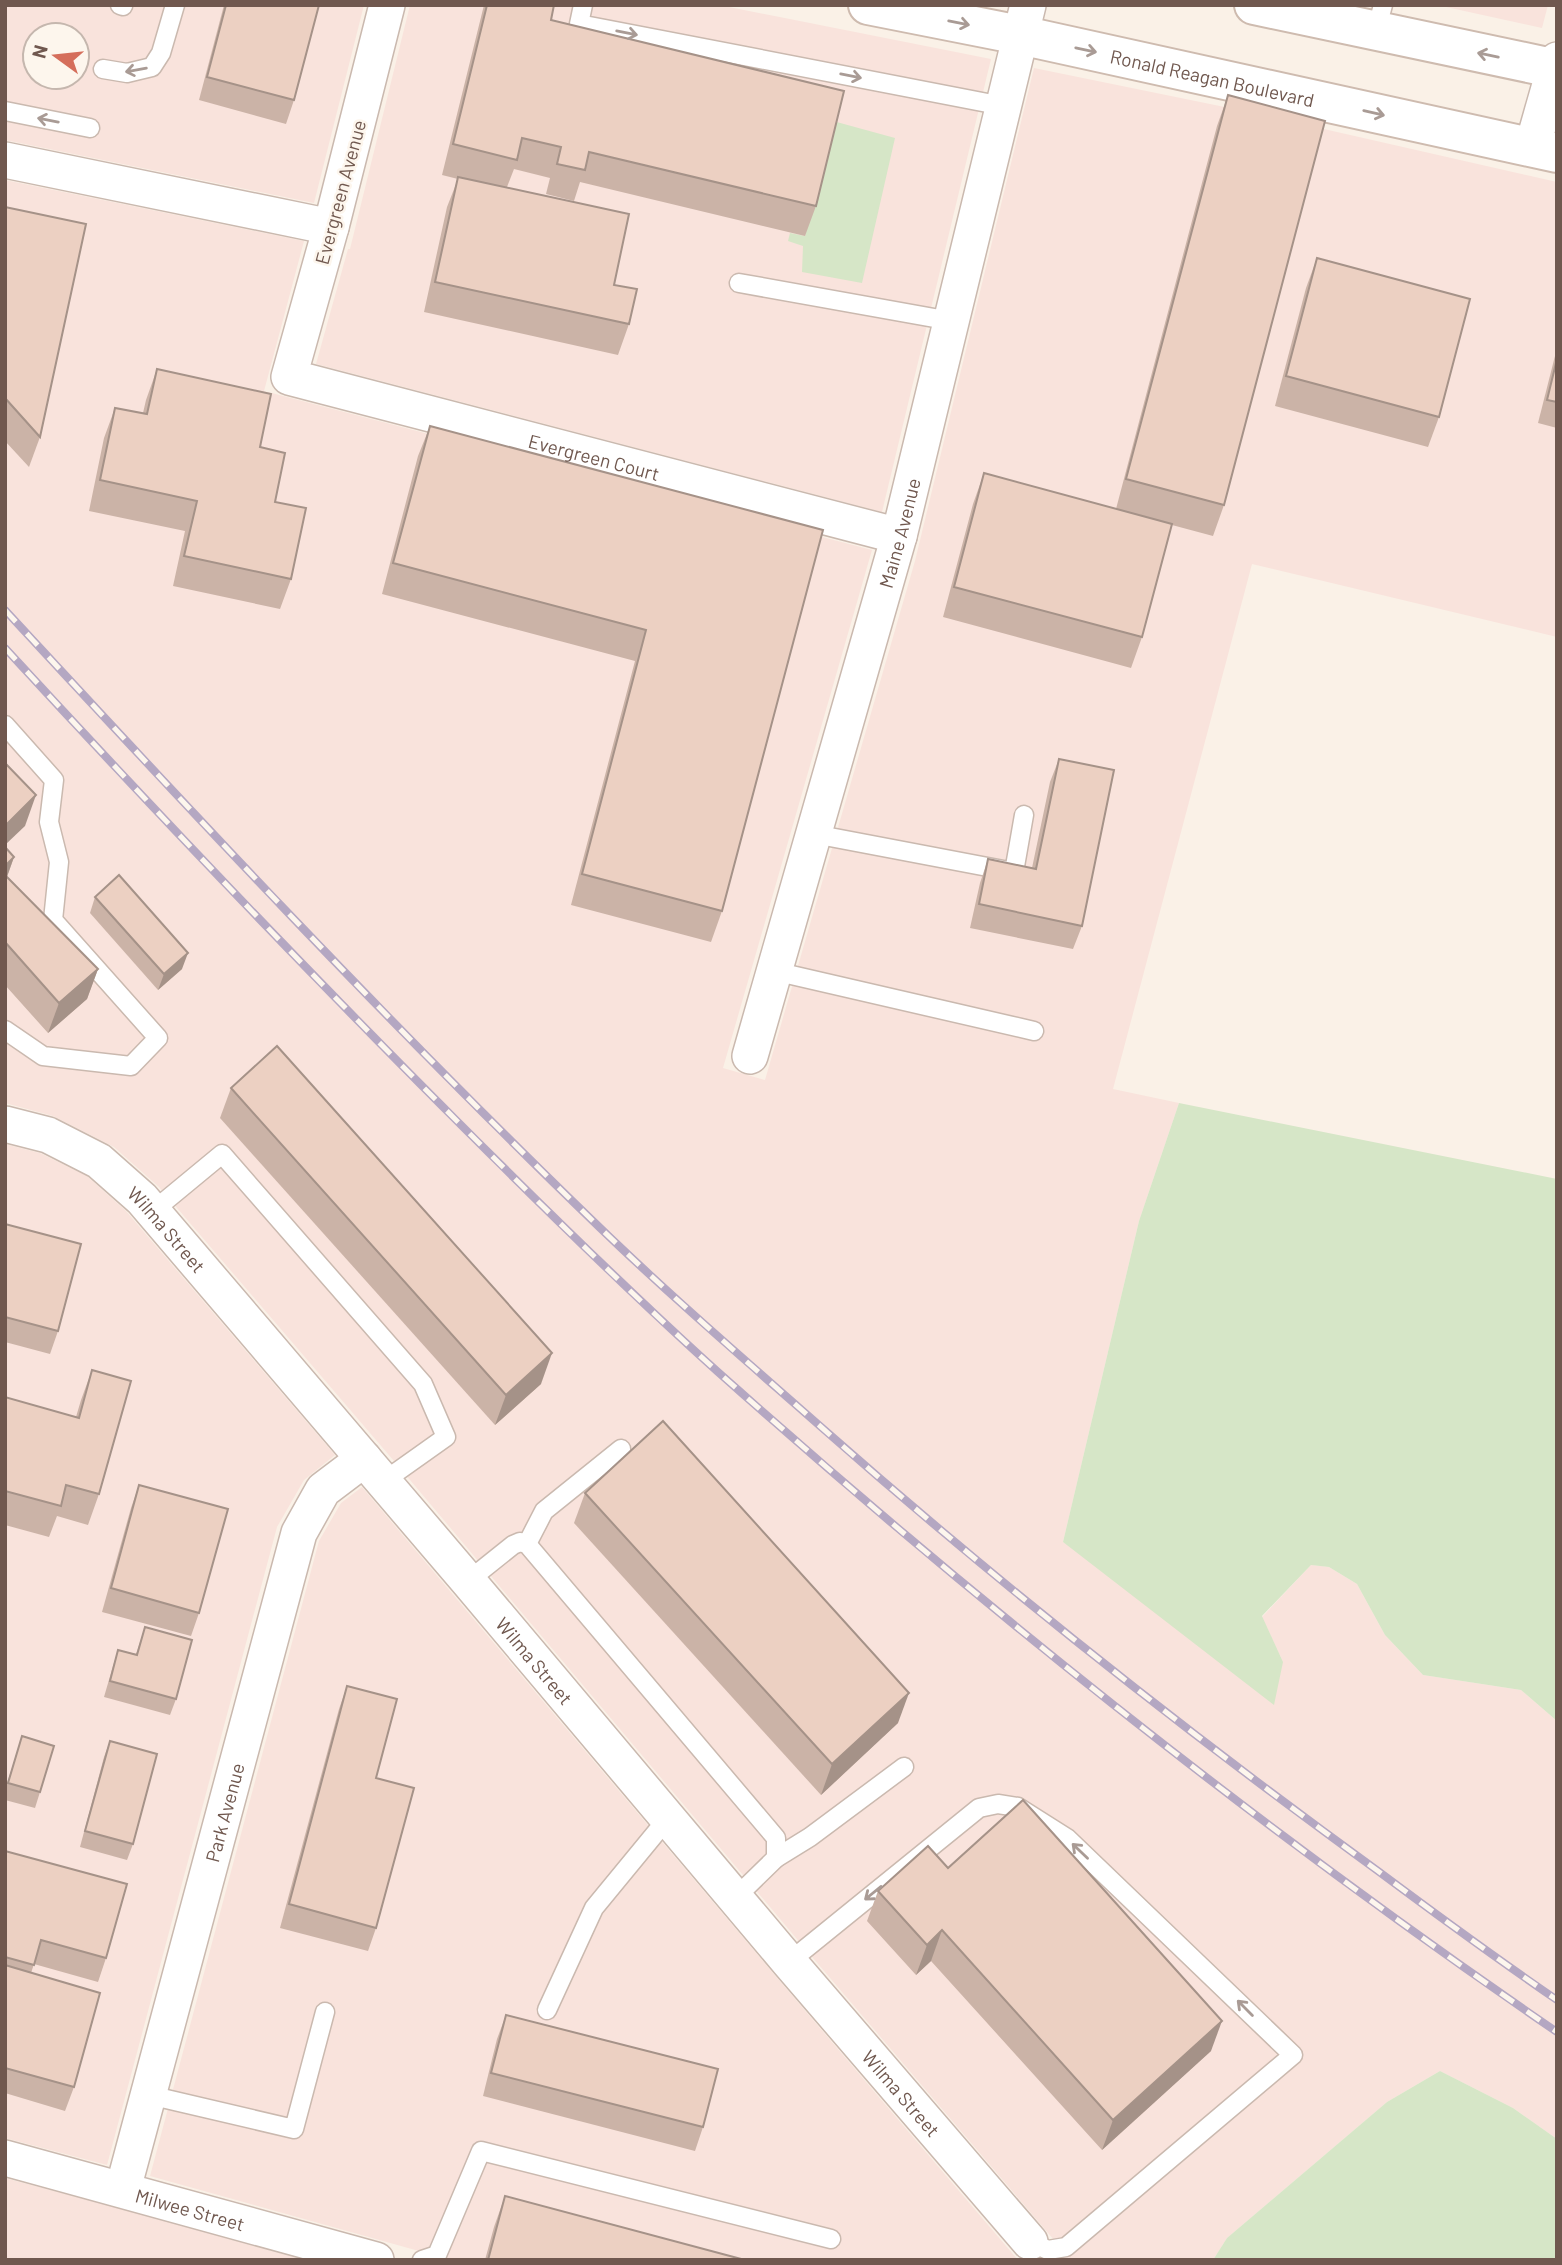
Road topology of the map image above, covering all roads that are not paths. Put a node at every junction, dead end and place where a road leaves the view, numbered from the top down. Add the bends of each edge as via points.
1 (175, 5) edge
2 (387, 5) edge
3 (583, 5) edge
4 (868, 5) edge
5 (1254, 5) edge
6 (1380, 18) edge
7 (1024, 20) edge
8 (1556, 66) edge
9 (103, 69) dead end
10 (1003, 106) junction
11 (5, 111) edge
12 (90, 128) dead end
13 (1544, 150) edge
14 (5, 160) edge
15 (331, 227) junction
16 (739, 283) dead end
17 (951, 321) junction
18 (289, 377) joint
19 (899, 536) junction
20 (5, 725) edge
21 (1024, 815) dead end
22 (814, 834) junction
23 (774, 971) junction
24 (5, 1030) edge
25 (1034, 1031) dead end
26 (750, 1056) dead end
27 (5, 1124) edge
28 (152, 1211) junction
29 (621, 1449) dead end
30 (374, 1470) junction
31 (527, 1544) junction
32 (468, 1581) junction
33 (904, 1767) dead end
34 (668, 1818) junction
35 (776, 1858) junction
36 (735, 1898) junction
37 (789, 1962) junction
38 (547, 2010) dead end
39 (324, 2012) dead end
40 (149, 2095) junction
41 (5, 2158) edge
42 (123, 2189) junction
43 (831, 2239) dead end
44 (1030, 2242) joint
45 (376, 2260) edge
46 (422, 2260) edge

1 -> 9 lane via 152,67 127,73
2 - 15 street, Evergreen Avenue
3 -> 10 lane via 579,24
4 -> 7 main road, Ronald Reagan Boulevard
5 - 6 main road
8 -> 6 main road
7 - 10 street, Maine Avenue
7 -> 13 main road, Ronald Reagan Boulevard
8 - 13 street
10 - 17 street, Maine Avenue
12 -> 11 lane
14 - 15 street
15 - 18 street, Evergreen Avenue
16 - 17 lane
17 - 19 street, Maine Avenue
18 - 19 street, Evergreen Court
19 - 22 street, Maine Avenue
20 - 24 lane via 54,780 49,822 59,862 52,920 158,1038 131,1066 43,1055
21 - 22 lane via 1014,872
22 - 23 street, Maine Avenue
23 - 25 lane
23 - 26 street, Maine Avenue
27 - 28 street, Wilma Street via 48,1135 99,1161
28 - 30 street, Wilma Street
28 - 30 lane via 222,1154 423,1384 446,1437
29 - 31 lane via 544,1511
30 - 32 street, Wilma Street
30 - 40 street, Park Avenue via 323,1490 299,1533
31 - 32 lane via 513,1545
31 - 35 lane via 776,1838
32 - 34 street, Wilma Street
33 - 35 lane
34 - 36 street, Wilma Street
34 - 38 lane via 594,1908
35 - 36 lane
36 - 37 street, Wilma Street
37 - 44 street, Wilma Street
44 -> 37 lane via 1048,2250 1066,2247 1293,2056 1067,1838 1018,1807 998,1804 979,1808
39 - 40 lane via 294,2129
40 - 42 street, Park Avenue
41 - 42 street, Milwee Street
42 - 45 street, Milwee Street
43 - 46 lane via 481,2151 437,2255

